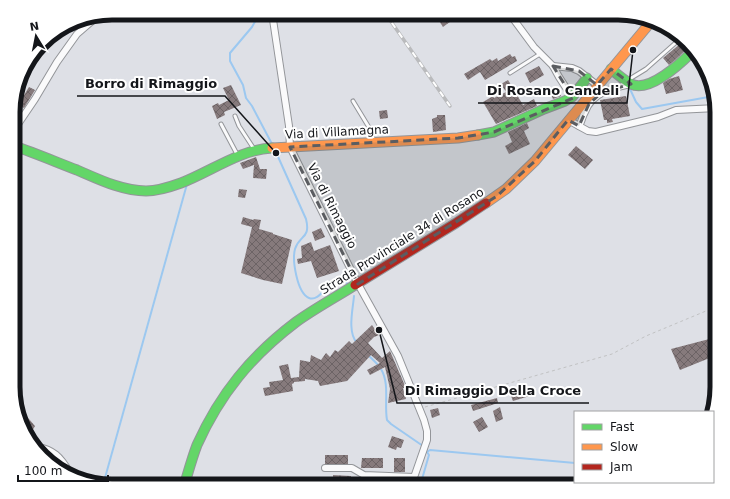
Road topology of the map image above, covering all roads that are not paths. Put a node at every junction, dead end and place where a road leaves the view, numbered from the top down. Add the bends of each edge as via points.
1 (273, 20) edge
2 (514, 20) edge
3 (90, 23) edge
4 (648, 25) edge
5 (677, 41) edge
6 (540, 54) junction
7 (690, 54) edge
8 (553, 66) junction
9 (611, 69) junction
10 (510, 73) dead end
11 (587, 78) junction
12 (629, 82) junction
13 (597, 85) junction
14 (572, 97) junction
15 (353, 101) dead end
16 (710, 108) edge
17 (235, 116) dead end
18 (568, 120) junction
19 (20, 121) edge
20 (221, 124) dead end
21 (579, 126) junction
22 (374, 142) junction
23 (290, 146) junction
24 (20, 148) edge
25 (255, 150) junction
26 (239, 157) junction
27 (357, 285) junction
28 (43, 448) edge
29 (66, 467) edge
30 (325, 468) dead end
31 (414, 477) joint
32 (186, 479) edge

1 - 23 street, Via di Rimaggio
2 - 6 street
3 - 19 street via 77,34 57,62
4 - 9 street, Strada Provinciale 34 di Rosano
5 - 12 lane
6 - 8 street
6 - 10 lane
7 - 12 street via 678,66 648,85 638,86
8 - 11 street via 572,68
8 - 14 street
9 - 12 street
9 - 13 street, Strada Provinciale 34 di Rosano
11 - 13 street
11 - 14 street, Via di Villamagna
12 - 21 street via 601,93 589,104
13 - 18 street, Strada Provinciale 34 di Rosano
14 - 22 street, Via di Villamagna via 494,132 458,138
15 - 22 lane via 370,129
16 - 21 street via 676,110 596,132
17 - 25 lane
18 - 21 street
18 - 27 street, Strada Provinciale 34 di Rosano via 535,161 502,192
20 - 26 lane
22 - 23 street, Via di Villamagna
23 - 25 street, Via di Villamagna
23 - 27 street, Via di Rimaggio
24 - 26 street, Via di Villamagna via 116,186 152,191
25 - 26 street, Via di Villamagna
27 - 31 street, Via di Rimaggio via 398,356 427,431 427,440
27 - 32 street, Strada Provinciale 34 di Rosano via 296,322 259,353 236,378 204,431
28 - 29 street via 56,453
30 - 31 street via 352,468 364,475

